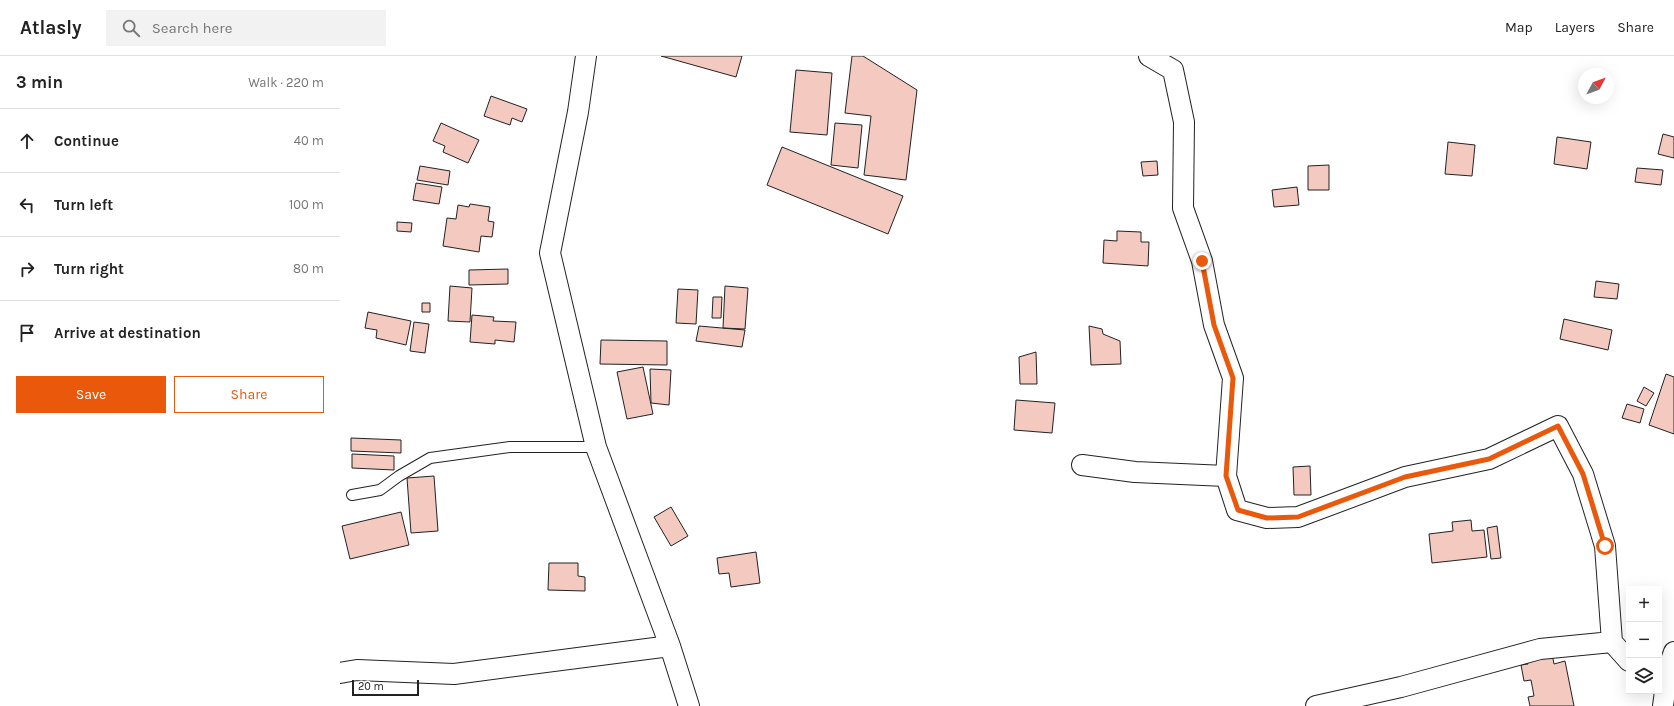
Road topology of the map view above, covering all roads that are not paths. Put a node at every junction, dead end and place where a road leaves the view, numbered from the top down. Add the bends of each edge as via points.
1 (586, 56) edge
2 (1149, 56) edge
3 (596, 447) junction
4 (1082, 465) dead end
5 (1226, 476) junction
6 (352, 495) dead end
7 (1612, 642) junction
8 (670, 646) junction
9 (1674, 652) edge
10 (1626, 658) edge
11 (340, 673) edge
12 (1660, 699) edge
13 (688, 706) edge
14 (1316, 706) edge

1 - 3 street via 578,112 550,253
2 - 5 street via 1173,70 1184,122 1183,208 1202,261 1214,325 1233,378
3 - 6 lane via 510,447 430,458 380,490
3 - 8 street
4 - 5 street via 1136,472
5 - 7 street via 1238,510 1267,518 1298,517 1405,477 1489,459 1558,426 1583,474 1605,546
7 - 10 street
7 - 14 street via 1540,649 1401,687
8 - 11 street via 454,674 357,670
8 - 13 street
9 - 12 street

